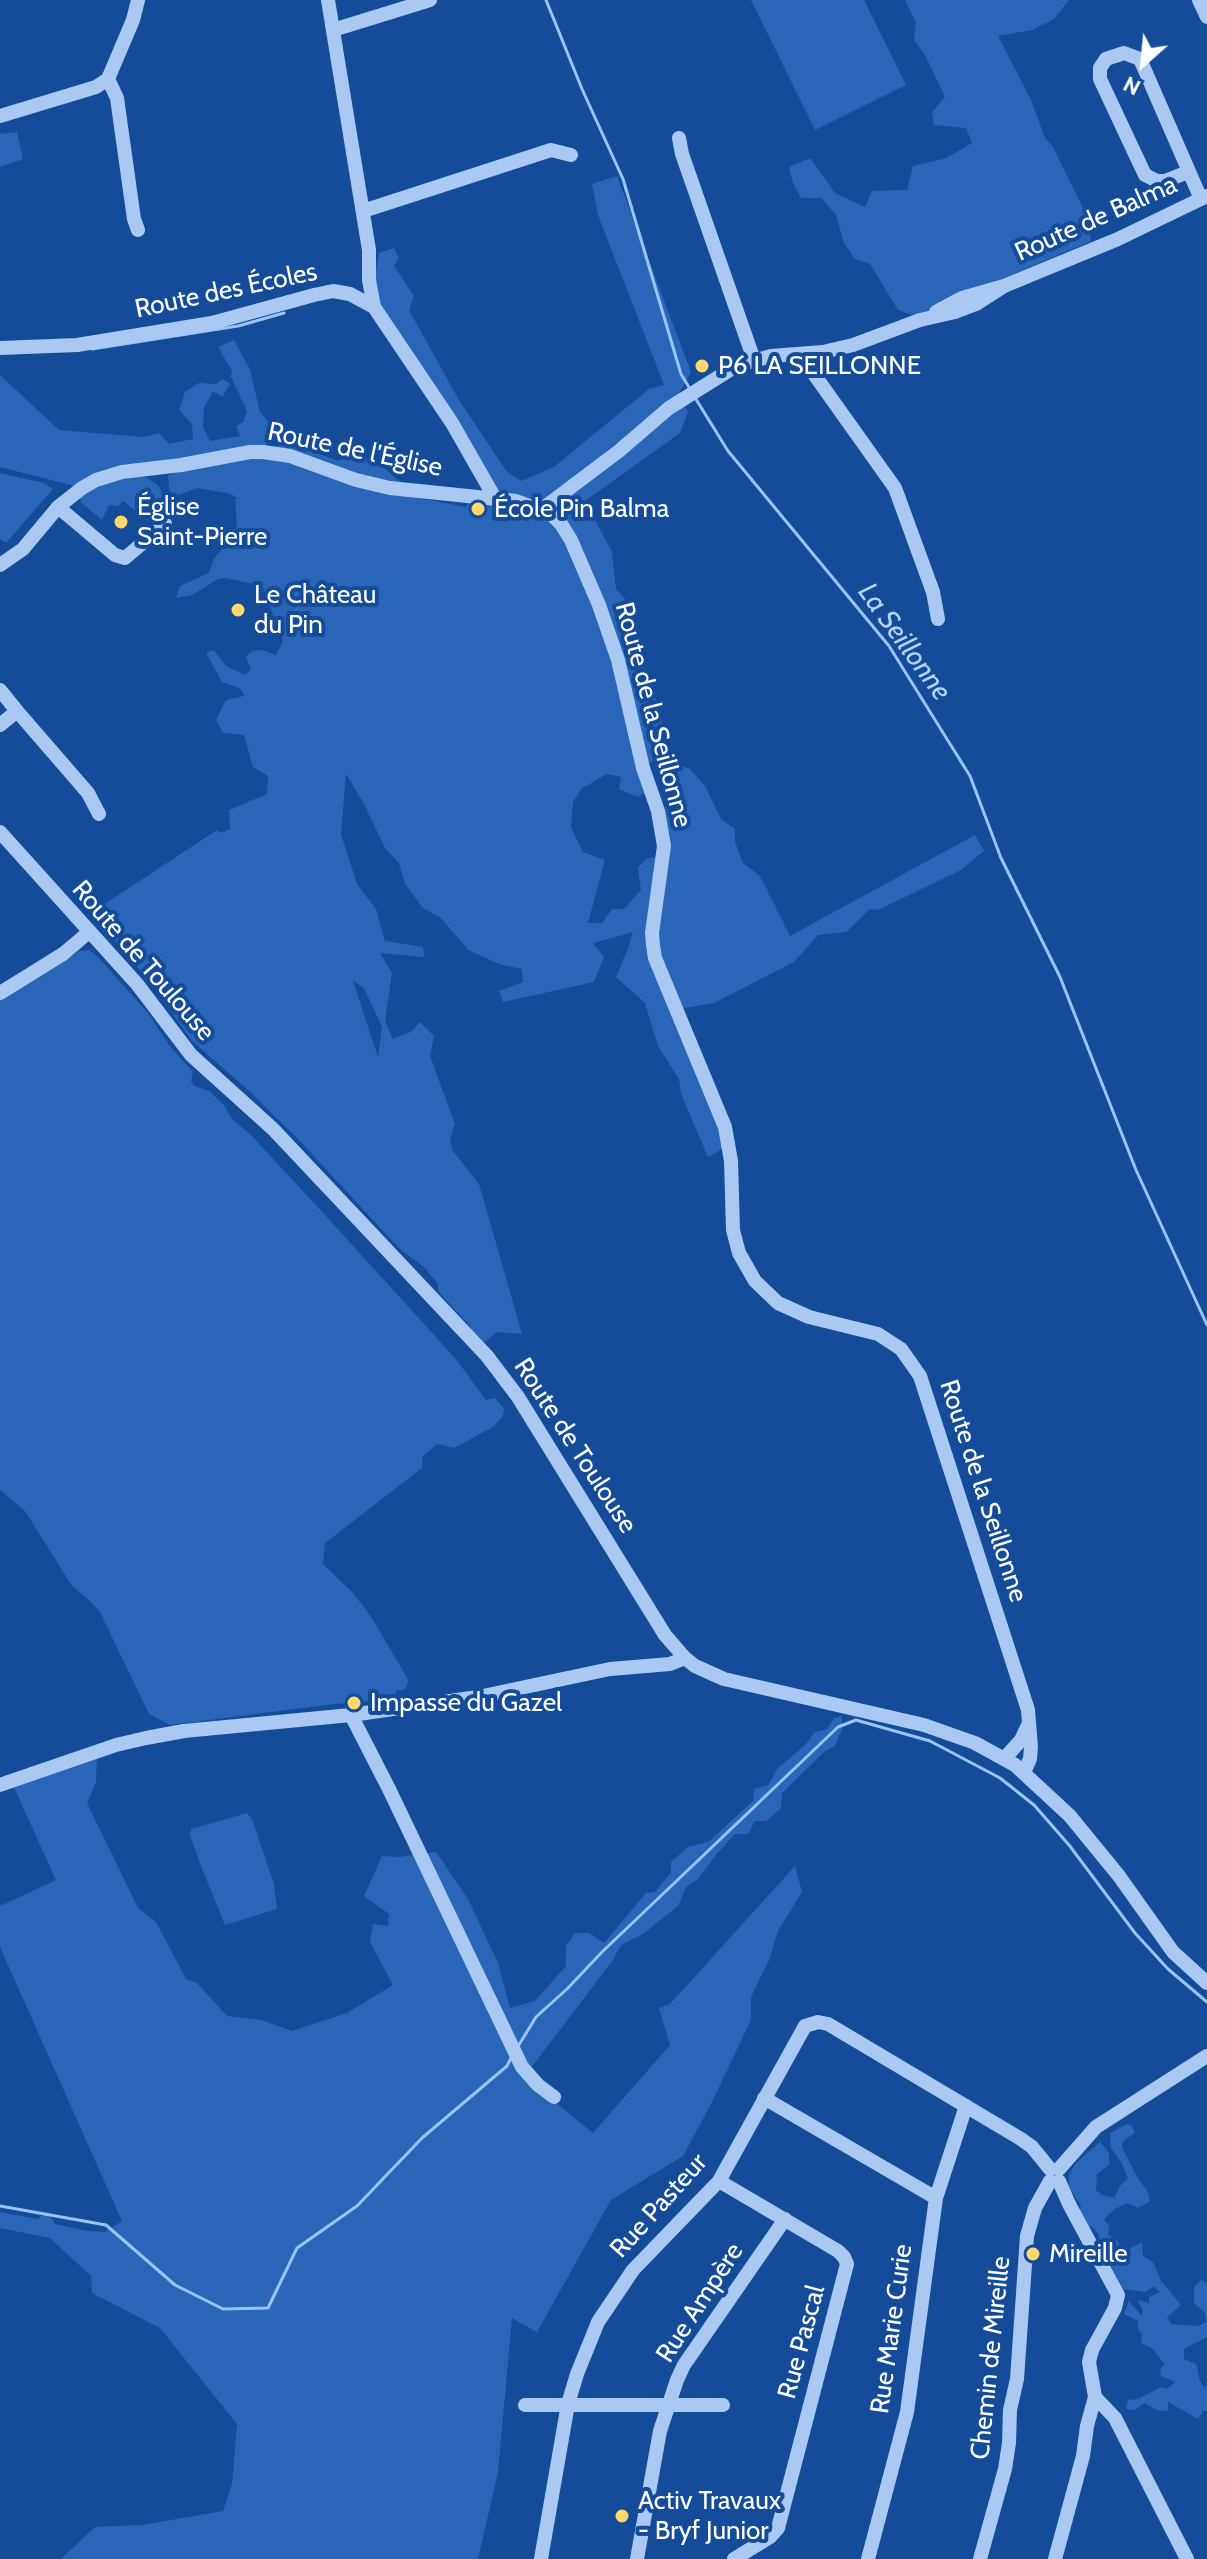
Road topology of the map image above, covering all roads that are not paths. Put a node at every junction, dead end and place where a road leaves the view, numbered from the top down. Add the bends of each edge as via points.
1 (328, 0) edge
2 (430, 0) edge
3 (1199, 0) edge
4 (139, 2) edge
5 (1207, 17) edge
6 (333, 30) junction
7 (108, 79) junction
8 (0, 116) edge
9 (679, 138) dead end
10 (571, 155) dead end
11 (1188, 172) junction
12 (1204, 197) edge
13 (363, 211) junction
14 (138, 230) dead end
15 (369, 280) junction
16 (350, 294) junction
17 (374, 307) junction
18 (0, 348) edge
19 (809, 353) junction
20 (754, 360) junction
21 (496, 500) junction
22 (58, 507) junction
23 (542, 509) junction
24 (165, 524) dead end
25 (0, 565) edge
26 (938, 619) dead end
27 (0, 690) edge
28 (17, 711) junction
29 (0, 725) edge
30 (99, 814) dead end
31 (0, 823) edge
32 (0, 832) edge
33 (26, 861) junction
34 (89, 932) junction
35 (0, 993) edge
36 (685, 1658) junction
37 (351, 1715) junction
38 (1029, 1723) junction
39 (1004, 1759) junction
40 (1024, 1772) junction
41 (0, 1785) edge
42 (1155, 1924) junction
43 (1207, 1972) edge
44 (1207, 1983) edge
45 (1207, 2056) edge
46 (554, 2097) dead end
47 (764, 2098) junction
48 (966, 2106) junction
49 (1054, 2175) junction
50 (719, 2181) junction
51 (936, 2198) junction
52 (1069, 2204) junction
53 (1035, 2208) junction
54 (785, 2219) junction
55 (1095, 2397) junction
56 (568, 2404) junction
57 (525, 2405) dead end
58 (668, 2405) junction
59 (723, 2405) dead end
60 (541, 2559) edge
61 (637, 2559) edge
62 (734, 2559) edge
63 (868, 2559) edge
64 (980, 2559) edge
65 (1055, 2559) edge
66 (1187, 2559) edge

1 - 6 street
2 - 6 street
3 - 5 street
4 - 7 street
6 - 13 street
7 - 8 street
7 - 14 street via 117,98
9 - 20 street
10 - 13 street via 551,150
11 - 11 street via 1140,59 1124,53 1106,59 1100,79 1142,171 1157,181
11 - 12 street
12 - 19 street, Route de Balma via 1118,239 962,298 920,320 853,345
13 - 15 street
15 - 16 street
15 - 17 street
16 - 17 street, Route des Écoles
16 - 18 street, Route des Écoles via 333,291 212,323 77,345
17 - 21 street, Route des Écoles
19 - 20 street, Route de Balma
19 - 26 street via 811,370 895,488
20 - 23 street, Route de Balma via 682,399
21 - 22 street, Route de l'Église via 390,488 263,452 112,475 82,488
21 - 23 street, Route de l'Église
22 - 24 street via 125,558
22 - 25 street, Route de l'Église via 23,549
23 - 38 street, Route de la Seillonne via 566,532 599,605 658,811 664,846 652,933 655,958 725,1127 739,1253 755,1281 778,1303 809,1317 878,1334 911,1361 927,1394
27 - 28 street
28 - 29 street
28 - 30 street via 88,793
31 - 33 street, Route de Toulouse
32 - 33 street, Route de Toulouse
33 - 34 street, Route de Toulouse
34 - 35 street
34 - 36 street, Route de Toulouse via 191,1055 273,1129 504,1376 665,1635
36 - 37 street
36 - 39 street, Route de Toulouse via 724,1679 924,1725
37 - 41 street via 146,1738
37 - 46 street via 517,2056
38 - 39 street
38 - 40 street, Route de la Seillonne via 1030,1759
39 - 40 street, Route de Toulouse
40 - 42 street, Route de Toulouse via 1070,1816
42 - 43 street, Route de Toulouse
42 - 44 street, Route de Toulouse via 1173,1952
45 - 49 street, Chemin de Mireille via 1096,2127
47 - 48 street, Rue Pasteur via 799,2034 818,2022
47 - 50 street, Rue Pasteur
47 - 51 street
48 - 49 street via 1032,2147
48 - 51 street, Rue Marie Curie
49 - 52 street
49 - 53 street, Chemin de Mireille
50 - 54 street, Rue Pascal
50 - 56 street, Rue Pasteur via 618,2288 590,2339
51 - 63 street, Rue Marie Curie via 907,2412
52 - 53 street via 1043,2203
52 - 55 street via 1118,2295 1089,2362
53 - 64 street, Chemin de Mireille via 1027,2242 1005,2469
54 - 58 street, Rue Ampère via 684,2365
54 - 62 street, Rue Pascal via 838,2251 847,2264 778,2528
55 - 65 street
55 - 66 street via 1115,2418
56 - 57 street
56 - 58 street
56 - 60 street, Rue Pasteur
58 - 59 street
58 - 61 street, Rue Ampère

